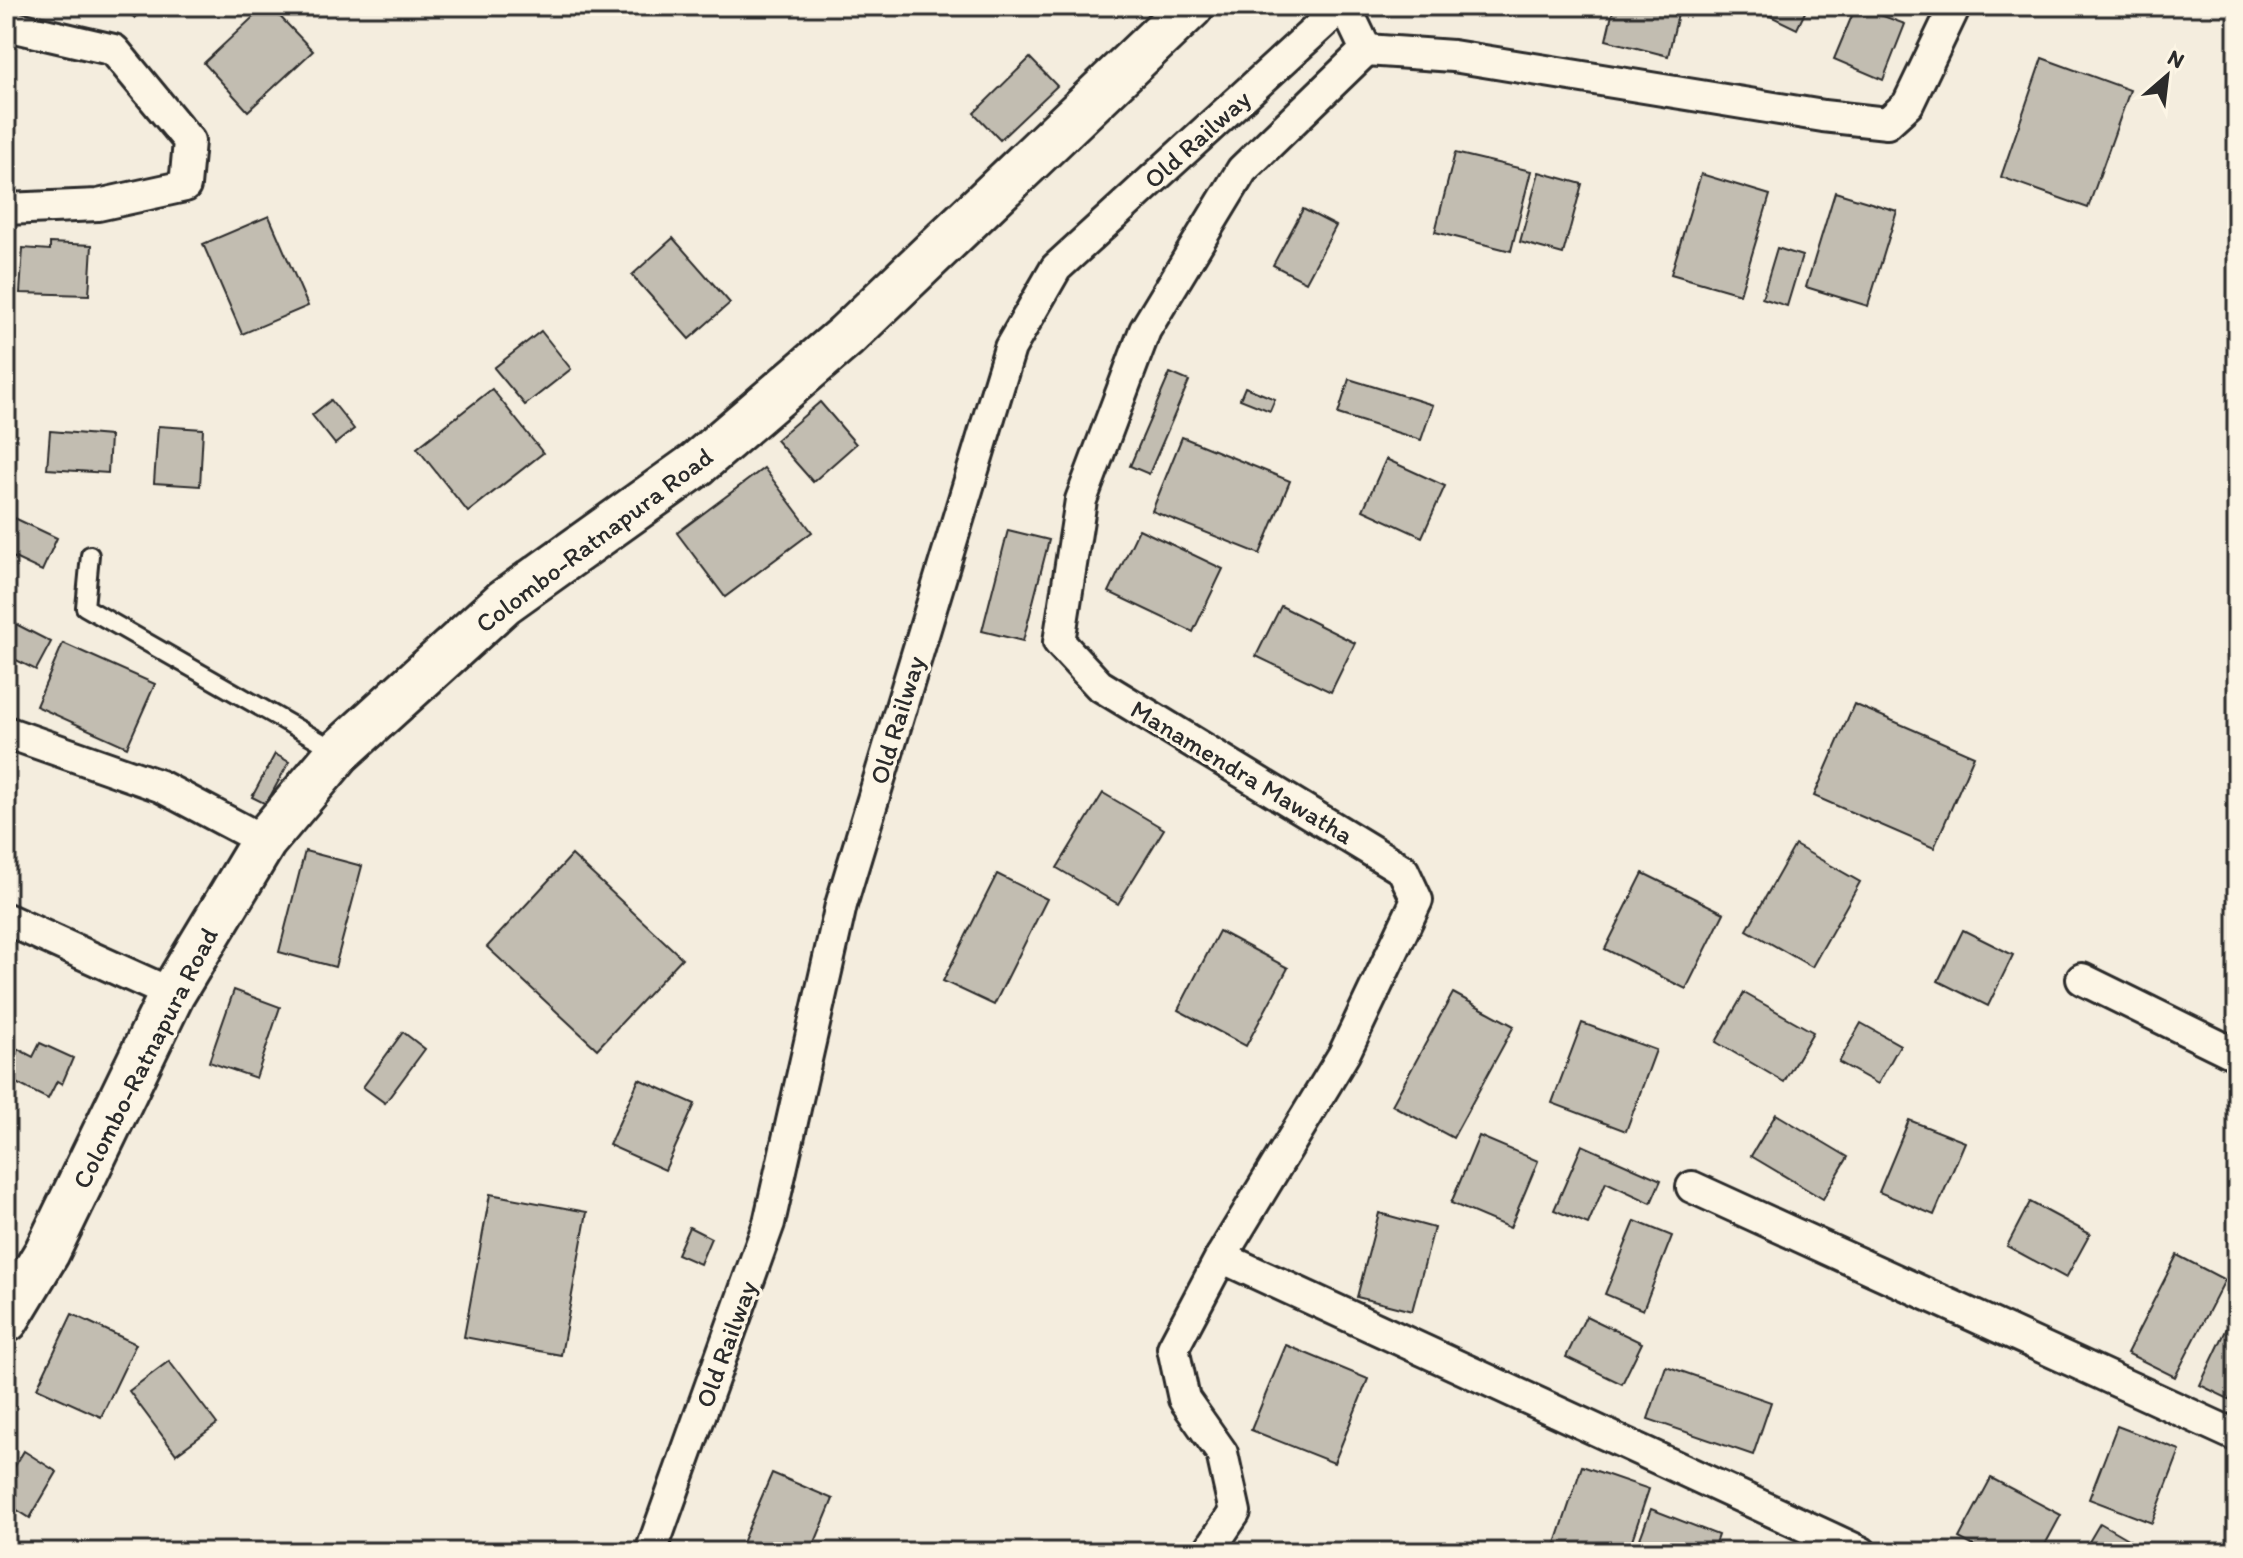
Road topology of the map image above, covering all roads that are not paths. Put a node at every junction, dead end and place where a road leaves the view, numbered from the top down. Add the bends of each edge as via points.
1 (1191, 6) edge
2 (1344, 6) edge
3 (1955, 6) edge
4 (6, 25) edge
5 (1366, 50) junction
6 (6, 209) edge
7 (90, 555) dead end
8 (6, 732) edge
9 (339, 752) junction
10 (264, 841) junction
11 (6, 919) edge
12 (2082, 979) dead end
13 (172, 994) junction
14 (2237, 1055) edge
15 (1692, 1187) dead end
16 (1221, 1257) junction
17 (6, 1320) edge
18 (2237, 1436) edge
19 (651, 1552) edge
20 (1208, 1552) edge
21 (1861, 1552) edge

1 - 9 highway, Colombo-Ratnapura Road via 846,336 697,464 504,602
2 - 5 street
2 - 19 street, Old Railway via 1056,268 1010,348 841,905 769,1223
3 - 5 street via 1908,104 1887,123 1453,56
4 - 6 street via 114,50 189,141 185,186 98,205
5 - 16 street, Manamendra Mawatha via 1242,170 1145,330 1081,500 1059,642 1099,685 1403,870 1417,900 1344,1054
7 - 9 lane via 85,607
8 - 10 street via 160,786
9 - 10 highway, Colombo-Ratnapura Road
10 - 13 highway, Colombo-Ratnapura Road
11 - 13 street
12 - 14 street
13 - 17 highway, Colombo-Ratnapura Road via 47,1252
15 - 18 street
16 - 20 street, Manamendra Mawatha via 1173,1348 1184,1399 1222,1453 1235,1512
16 - 21 street

